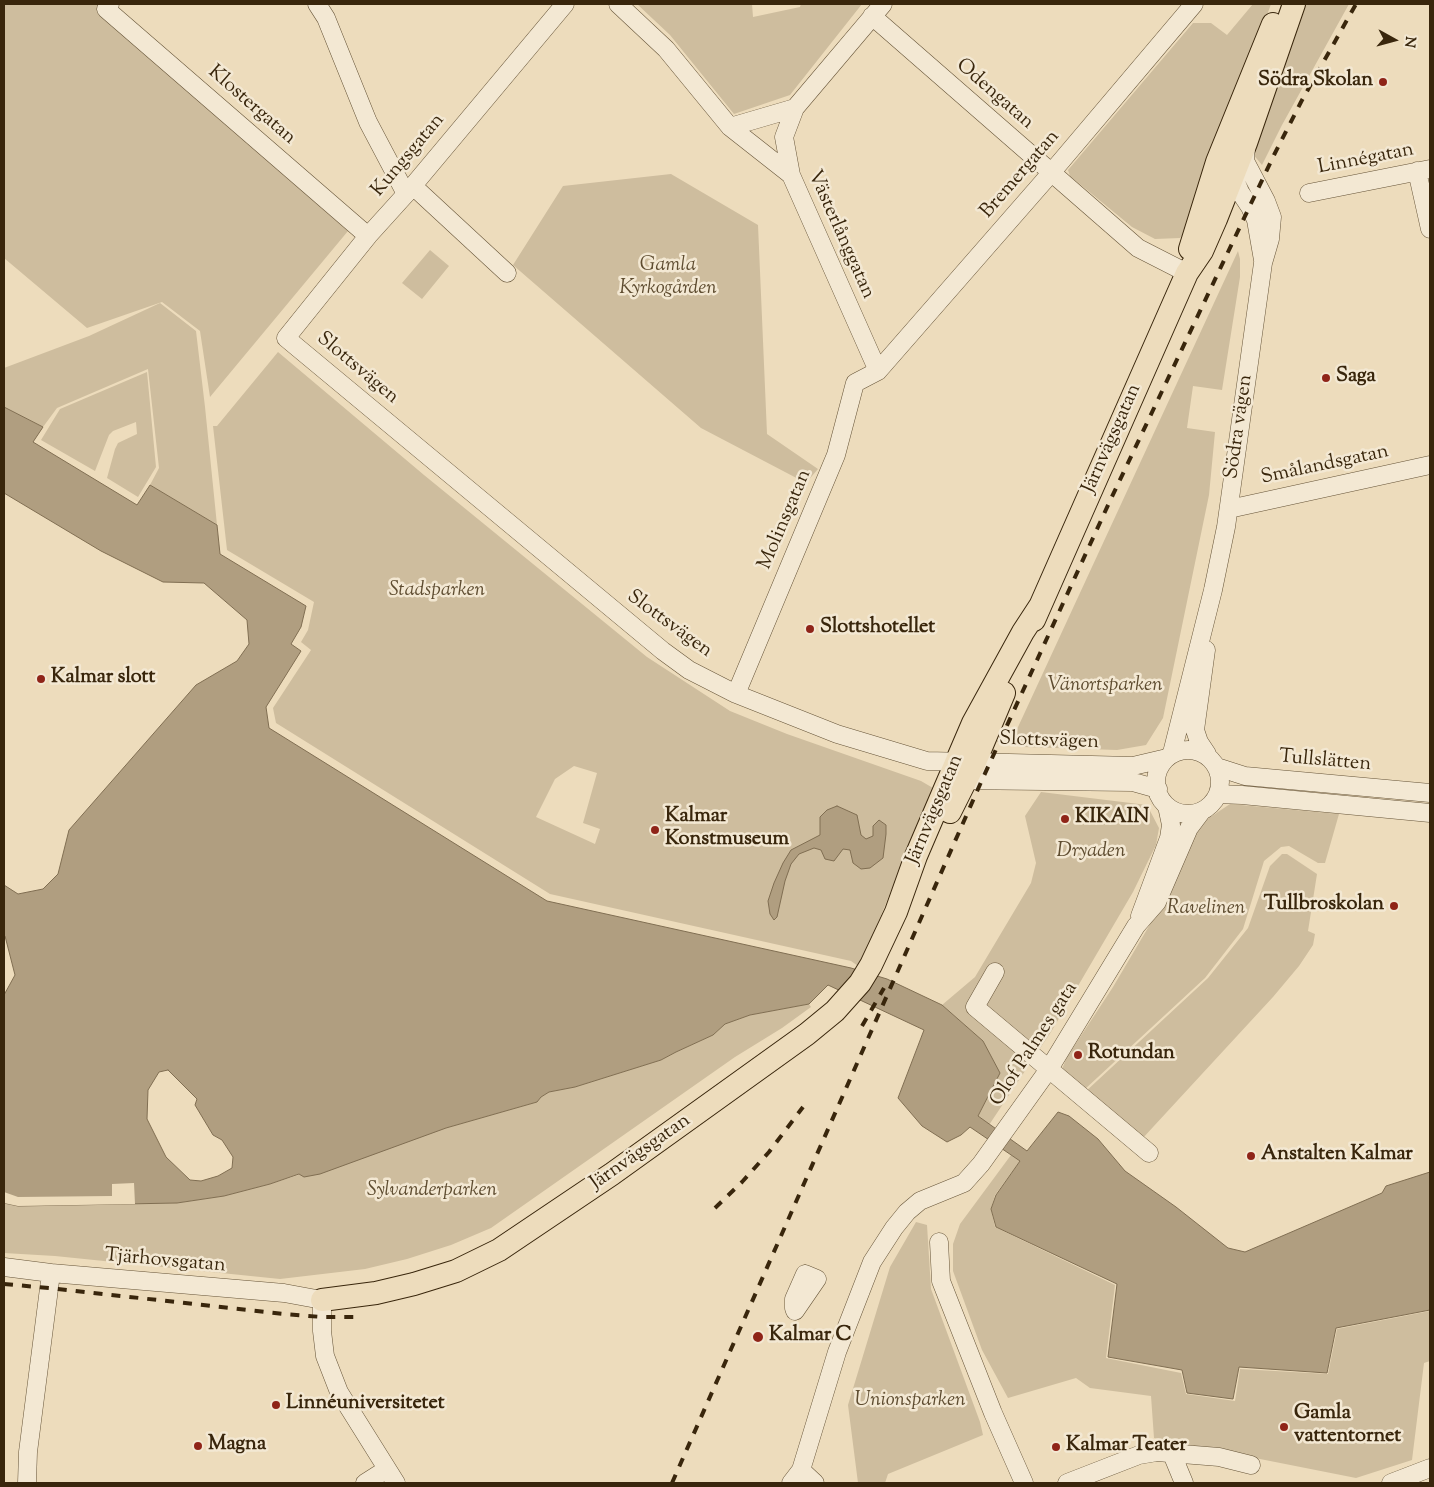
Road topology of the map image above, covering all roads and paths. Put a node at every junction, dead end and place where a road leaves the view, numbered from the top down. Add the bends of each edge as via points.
1 (317, 4) edge
2 (565, 4) edge
3 (618, 4) edge
4 (1194, 4) edge
5 (1279, 4) edge
6 (1294, 4) edge
7 (108, 6) edge
8 (878, 10) edge
9 (1244, 98) junction
10 (795, 108) junction
11 (730, 127) junction
12 (1246, 143) junction
13 (1424, 170) edge
14 (1051, 173) junction
15 (792, 175) junction
16 (1233, 177) junction
17 (409, 190) junction
18 (1310, 193) dead end
19 (1430, 230) edge
20 (368, 236) junction
21 (1263, 263) junction
22 (1187, 272) junction
23 (507, 273) dead end
24 (286, 338) joint
25 (878, 371) junction
26 (1430, 465) edge
27 (1229, 509) junction
28 (1213, 590) junction
29 (736, 694) junction
30 (1169, 756) junction
31 (1212, 760) junction
32 (961, 771) junction
33 (1158, 789) junction
34 (1430, 793) edge
35 (1218, 794) junction
36 (1167, 806) junction
37 (1201, 812) junction
38 (1430, 813) edge
39 (1136, 926) junction
40 (995, 972) dead end
41 (1049, 1068) junction
42 (1149, 1153) dead end
43 (939, 1242) dead end
44 (4, 1267) edge
45 (51, 1273) junction
46 (322, 1300) junction
47 (1172, 1454) junction
48 (1251, 1465) dead end
49 (1430, 1468) edge
50 (392, 1476) edge
51 (796, 1476) edge
52 (27, 1483) edge
53 (365, 1483) edge
54 (815, 1483) edge
55 (1024, 1483) edge
56 (1067, 1483) edge
57 (1184, 1483) edge
58 (1391, 1483) edge

1 - 17 street via 326,18 368,122
2 - 17 street, Kungsgatan
3 - 11 street, Västerlånggatan via 666,49
4 - 14 street, Bremergatan
5 - 9 main road, Södra vägen
6 - 12 main road, Södra vägen
7 - 20 street, Klostergatan
8 - 10 street
8 - 14 street, Odengatan
9 - 16 street, Södra vägen via 1230,144 1229,163
9 - 22 main road, Järnvägsgatan via 1200,213
10 - 11 street
10 - 15 street via 784,138
11 - 15 street, Västerlånggatan
12 - 16 main road, Järnvägsgatan
12 - 21 street, Södra vägen via 1245,161 1272,217
13 - 18 street, Linnégatan
13 - 19 street
14 - 22 street, Odengatan via 1138,248
14 - 25 street, Bremergatan
15 - 25 street, Västerlånggatan
16 - 21 street, Södra vägen via 1256,220
16 - 22 main road, Järnvägsgatan via 1202,251
17 - 20 street, Kungsgatan
17 - 23 street
20 - 24 street, Kungsgatan
21 - 27 street, Södra vägen
22 - 32 main road, Järnvägsgatan via 1040,606
24 - 29 street, Slottsvägen via 663,651 689,670
25 - 29 street, Molinsgatan via 855,383 836,455
26 - 27 street, Smålandsgatan
27 - 28 street, Södra vägen
28 - 30 street, Södra vägen
28 - 31 street, Södra vägen via 1195,730 1198,742
29 - 32 street, Slottsvägen via 837,734
30 - 31 street via 1182,750 1195,750
30 - 32 street, Slottsvägen via 1133,766
30 - 33 street via 1158,772
31 - 34 street, Tullslätten via 1245,776
31 - 35 street via 1221,780
32 - 33 street, Slottsvägen via 1133,782
32 - 46 main road, Järnvägsgatan via 927,863 896,912 872,965 845,1001 807,1034 612,1174 499,1250 456,1270 414,1284
33 - 36 street
35 - 37 street via 1211,806
35 - 38 street, Tullslätten
36 - 37 street via 1186,814
36 - 39 street, Olof Palmes gata via 1171,825 1169,838
37 - 39 street, Olof Palmes gata via 1190,828 1157,902
39 - 41 street, Olof Palmes gata
40 - 41 street via 975,1007
41 - 42 street
41 - 51 street, Olof Palmes gata via 991,1150 964,1182 920,1201 907,1212 872,1262 837,1352
43 - 55 street via 941,1281
44 - 45 street, Tjärhovsgatan
45 - 46 street, Tjärhovsgatan via 284,1293
45 - 52 street via 28,1452
46 - 50 street via 325,1356 339,1392
47 - 48 street via 1219,1457
47 - 56 street via 1139,1455
47 - 57 street
49 - 58 street
50 - 53 street
51 - 54 street

